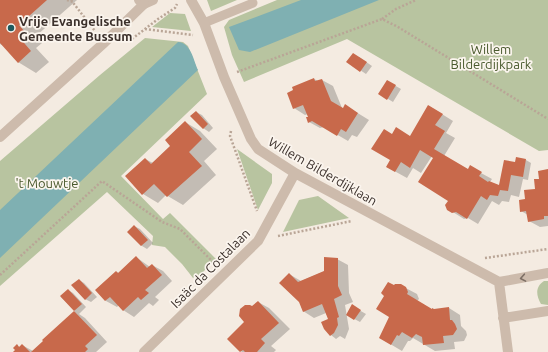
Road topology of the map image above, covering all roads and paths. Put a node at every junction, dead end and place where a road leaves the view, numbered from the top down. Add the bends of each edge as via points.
1 (67, 0) edge
2 (191, 0) edge
3 (416, 0) edge
4 (72, 1) edge
5 (146, 1) edge
6 (253, 3) dead end
7 (382, 19) junction
8 (204, 24) junction
9 (146, 29) dead end
10 (209, 38) junction
11 (105, 42) junction
12 (224, 77) junction
13 (548, 119) edge
14 (231, 128) dead end
15 (0, 137) edge
16 (295, 173) junction
17 (376, 216) junction
18 (264, 230) junction
19 (258, 240) junction
20 (548, 249) edge
21 (460, 261) junction
22 (224, 273) junction
23 (548, 273) edge
24 (0, 275) edge
25 (498, 282) junction
26 (548, 311) edge
27 (504, 318) junction
28 (144, 352) edge
29 (508, 352) edge

1 - 4 path
2 - 8 street, Willem Bilderdijklaan
3 - 7 path via 396,8
4 - 11 path
5 - 11 street
6 - 8 lane
7 - 12 path
7 - 13 path
8 - 10 street, Willem Bilderdijklaan
9 - 10 path
10 - 12 street, Willem Bilderdijklaan
11 - 15 street
12 - 16 street, Willem Bilderdijklaan via 251,139 258,149
14 - 18 path via 230,136
16 - 17 street, Willem Bilderdijklaan
16 - 18 street, Isaäc da Costalaan
17 - 19 path
17 - 21 street, Willem Bilderdijklaan
18 - 19 street, Isaäc da Costalaan
19 - 22 street, Isaäc da Costalaan
20 - 21 path
21 - 25 street, Willem Bilderdijklaan
22 - 24 path via 180,229 162,222 102,181
22 - 28 street, Isaäc da Costalaan
23 -> 25 street
25 - 27 street
26 - 27 street
27 - 29 street

